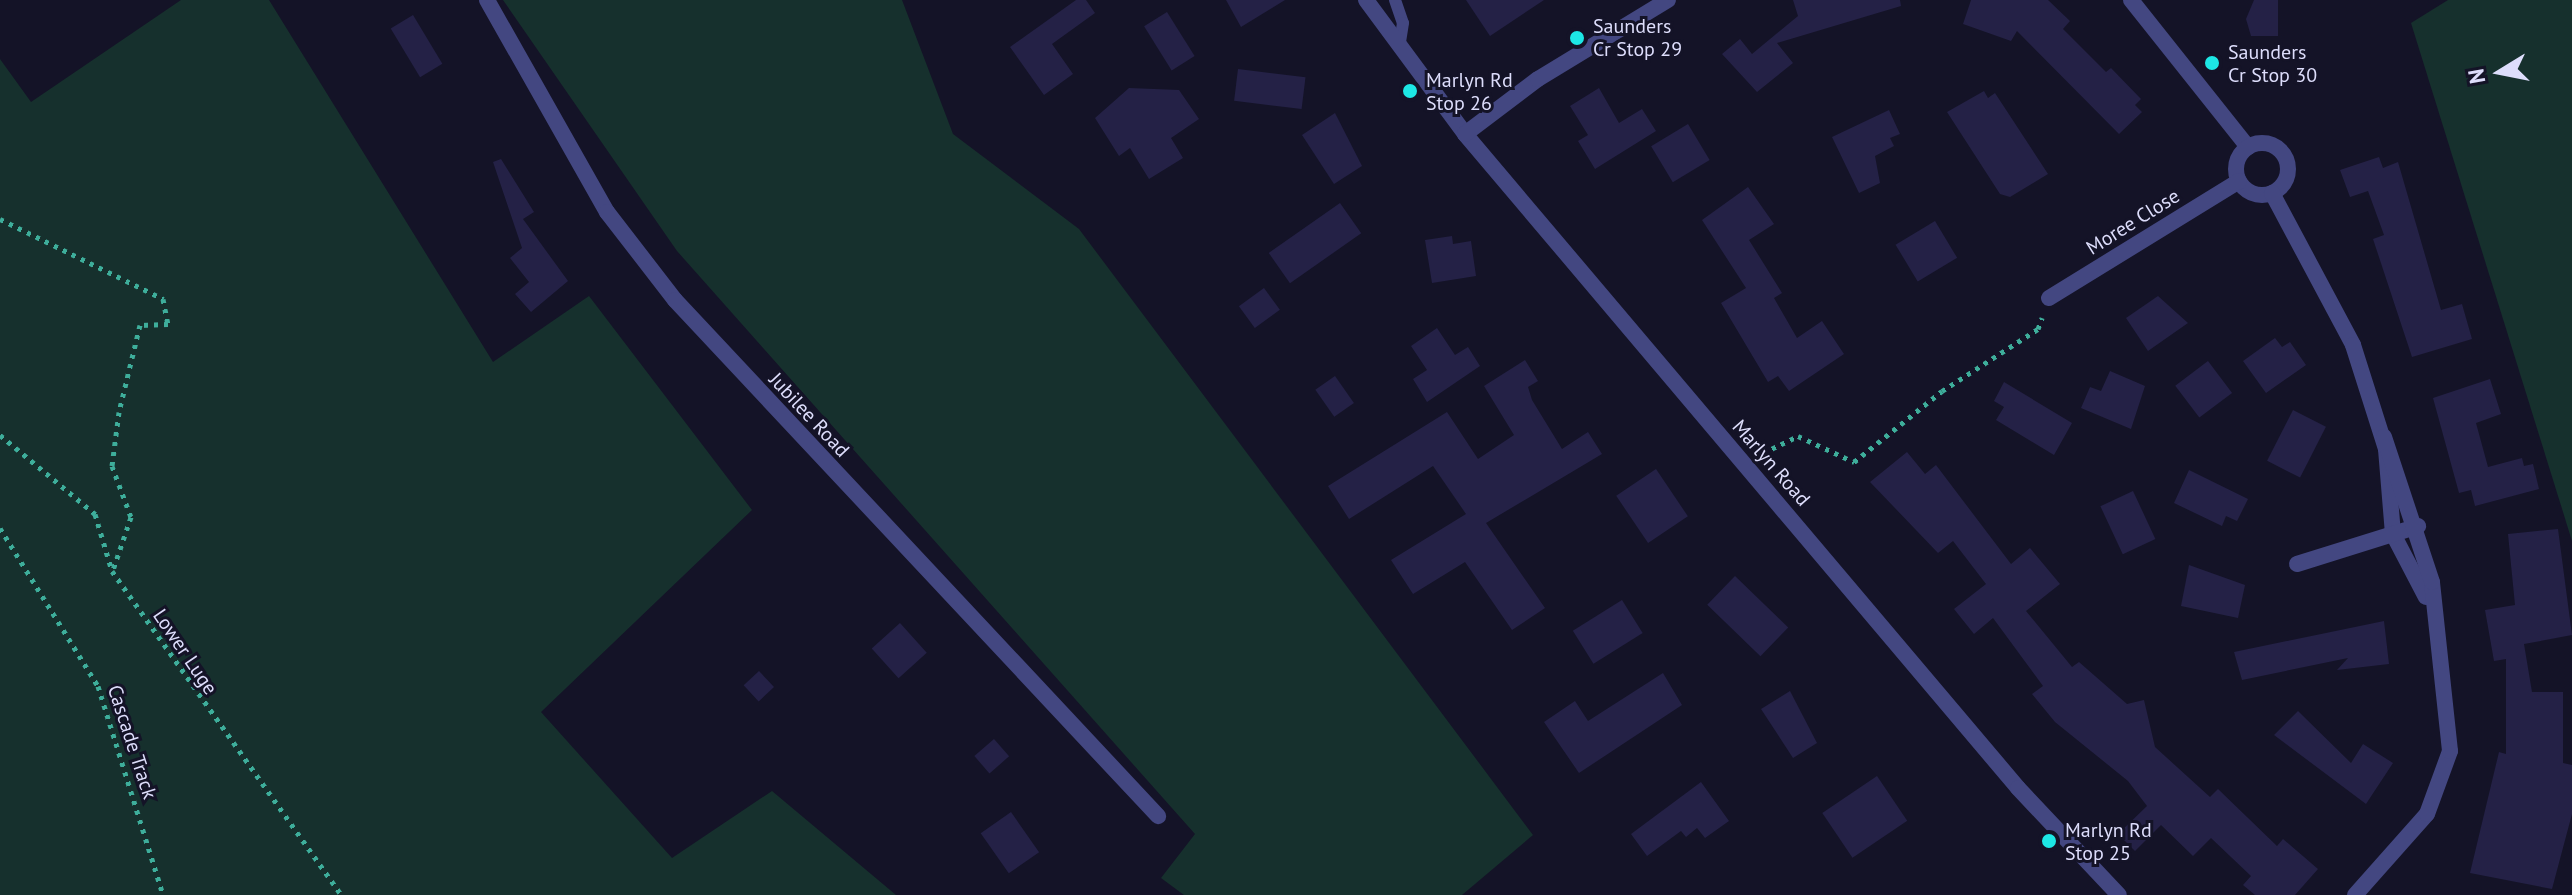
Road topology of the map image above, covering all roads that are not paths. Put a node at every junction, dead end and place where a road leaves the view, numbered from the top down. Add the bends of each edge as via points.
1 (487, 0) edge
2 (1366, 0) edge
3 (1395, 0) edge
4 (1668, 0) edge
5 (2131, 0) edge
6 (1398, 53) junction
7 (1465, 134) junction
8 (2248, 147) junction
9 (2239, 181) junction
10 (2272, 193) junction
11 (2049, 298) road end
12 (2384, 437) junction
13 (2418, 526) junction
14 (2393, 534) junction
15 (2297, 564) dead end
16 (2440, 648) junction
17 (1158, 816) dead end
18 (2119, 895) edge
19 (2355, 895) edge

1 - 17 street, Jubilee Road via 607,212 675,300
2 - 6 street, Marlyn Road
3 - 6 lane via 1403,23
4 - 7 street via 1538,79
5 - 8 street
6 - 7 street, Marlyn Road
7 - 18 street, Marlyn Road via 2028,800
8 - 9 street via 2237,162
8 - 10 street via 2267,143 2284,154 2286,179
9 - 10 street via 2256,194
9 - 11 street, Moree Close
10 - 12 street via 2331,293
12 - 13 street
12 - 14 street
13 - 14 street
13 - 16 street
14 - 15 street
14 - 16 street via 2419,578
16 - 19 street via 2450,737 2443,781 2408,839

